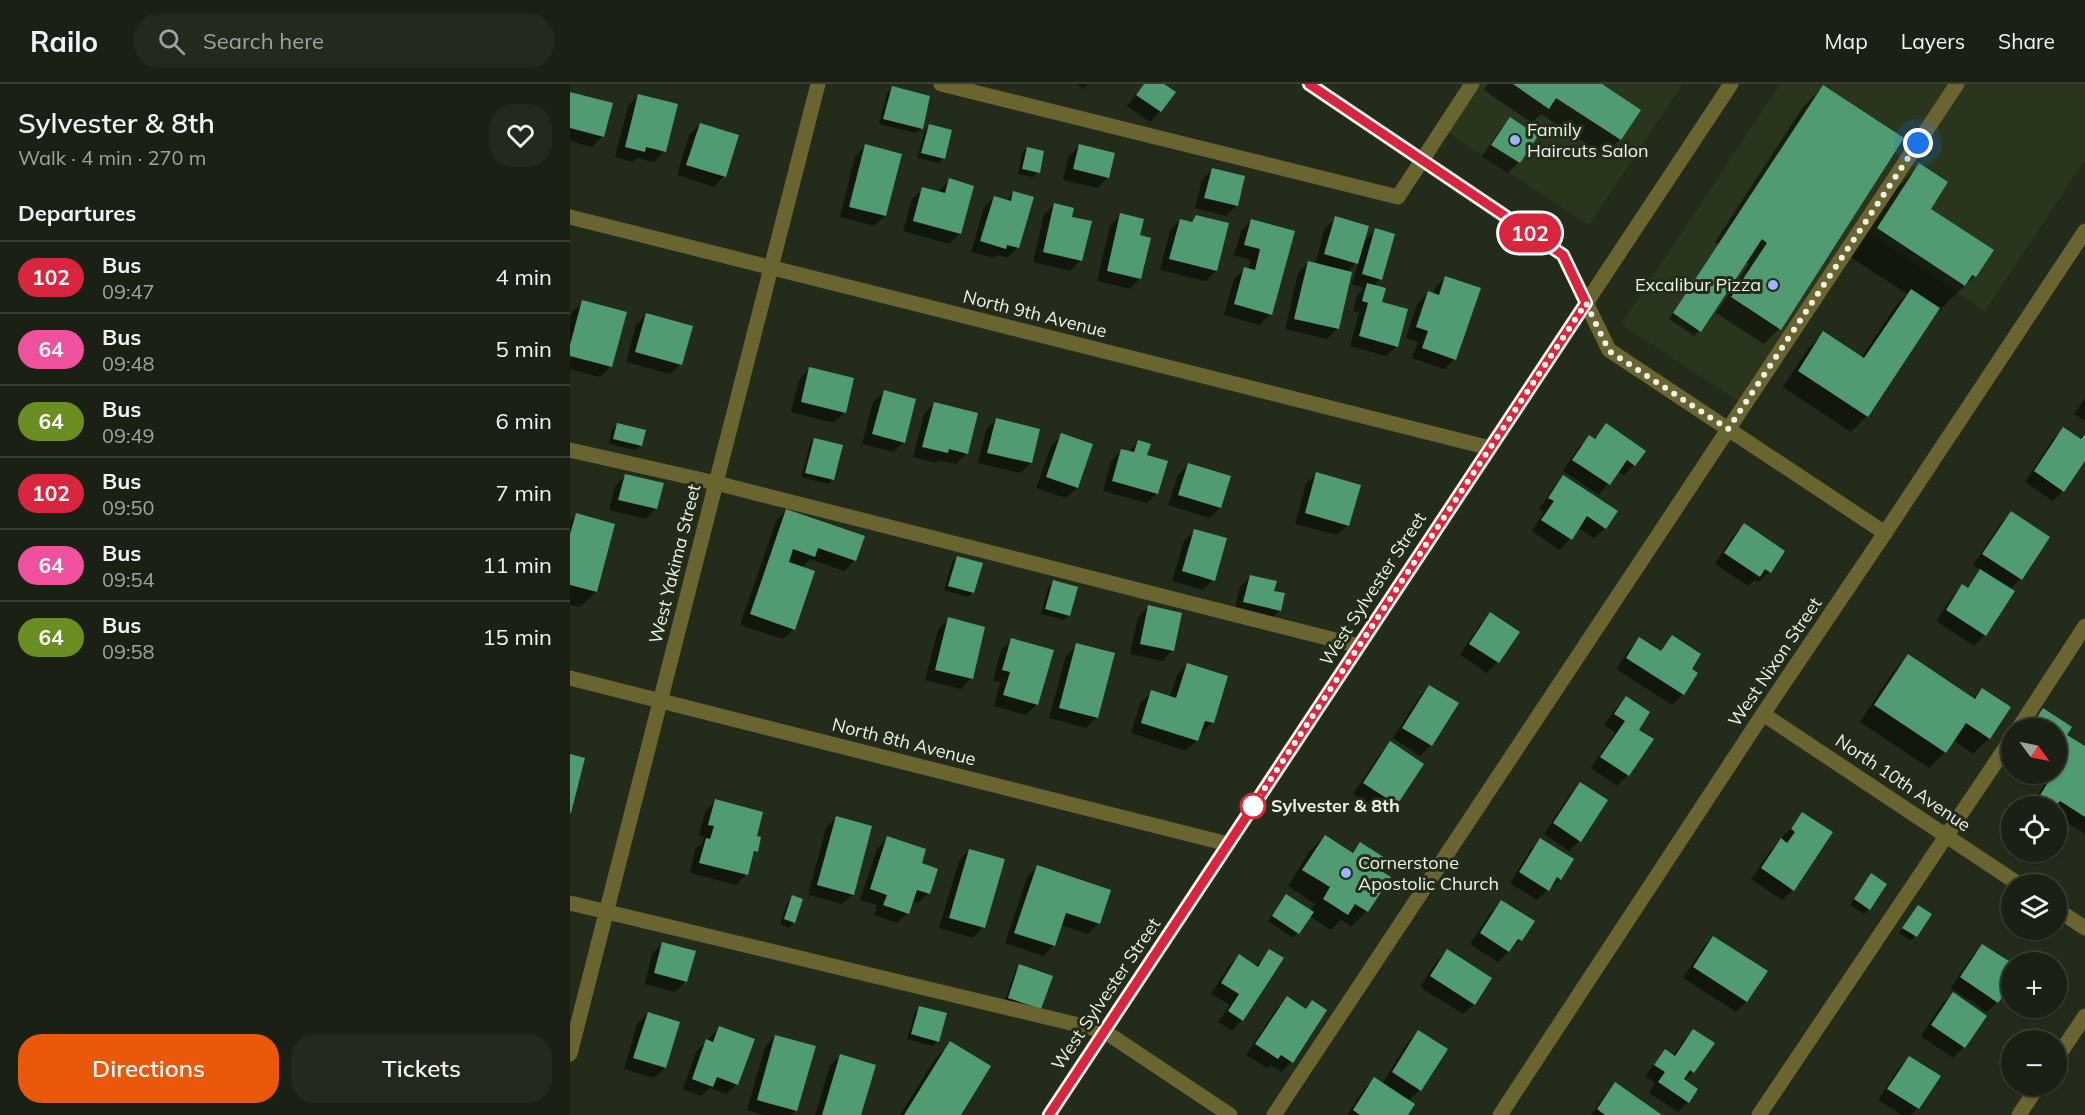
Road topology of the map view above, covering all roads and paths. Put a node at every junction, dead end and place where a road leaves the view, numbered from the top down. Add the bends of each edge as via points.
1 (818, 84) edge
2 (941, 84) edge
3 (1309, 84) edge
4 (1472, 84) edge
5 (1731, 84) edge
6 (1957, 84) edge
7 (1423, 161) junction
8 (570, 217) edge
9 (2085, 231) edge
10 (771, 268) junction
11 (1586, 303) junction
12 (1728, 429) junction
13 (1490, 448) junction
14 (570, 450) edge
15 (716, 483) junction
16 (1885, 533) junction
17 (2085, 626) edge
18 (1359, 646) junction
19 (570, 678) edge
20 (661, 700) junction
21 (1763, 714) junction
22 (2025, 718) edge
23 (2001, 755) edge
24 (1947, 836) junction
25 (1228, 844) junction
26 (2004, 874) edge
27 (570, 903) edge
28 (606, 912) junction
29 (2067, 916) edge
30 (2085, 928) edge
31 (2085, 1016) edge
32 (1104, 1031) junction
33 (2067, 1043) edge
34 (570, 1054) edge
35 (2031, 1096) edge
36 (1049, 1115) edge
37 (1230, 1115) edge
38 (1274, 1115) edge
39 (1500, 1115) edge
40 (1759, 1115) edge
41 (2019, 1115) edge

1 - 10 street, West Yakima Street
2 - 7 street via 1398,197
3 - 7 street
4 - 7 street
5 - 11 street, West Sylvester Street
6 - 12 street
7 - 11 street via 1563,255
8 - 10 street, North 9th Avenue
9 - 16 street, West Nixon Street
10 - 13 street, North 9th Avenue
10 - 15 street, West Yakima Street
11 - 12 street via 1609,351
11 - 13 street, West Sylvester Street
12 - 16 street
12 - 38 street
13 - 18 street, West Sylvester Street
14 - 15 street
15 - 18 street
15 - 20 street, West Yakima Street
16 - 21 street, West Nixon Street
17 - 22 street
18 - 25 street, West Sylvester Street
19 - 20 street, North 8th Avenue
20 - 25 street, North 8th Avenue
20 - 28 street, West Yakima Street
21 - 24 street, North 10th Avenue
21 - 39 street, West Nixon Street
23 - 24 street
24 - 26 street, North 10th Avenue
24 - 40 street
25 - 32 street, West Sylvester Street
27 - 28 street
28 - 32 street
28 - 34 street, West Yakima Street
29 - 30 street
31 - 33 street
32 - 36 street, West Sylvester Street
32 - 37 street
35 - 41 street

